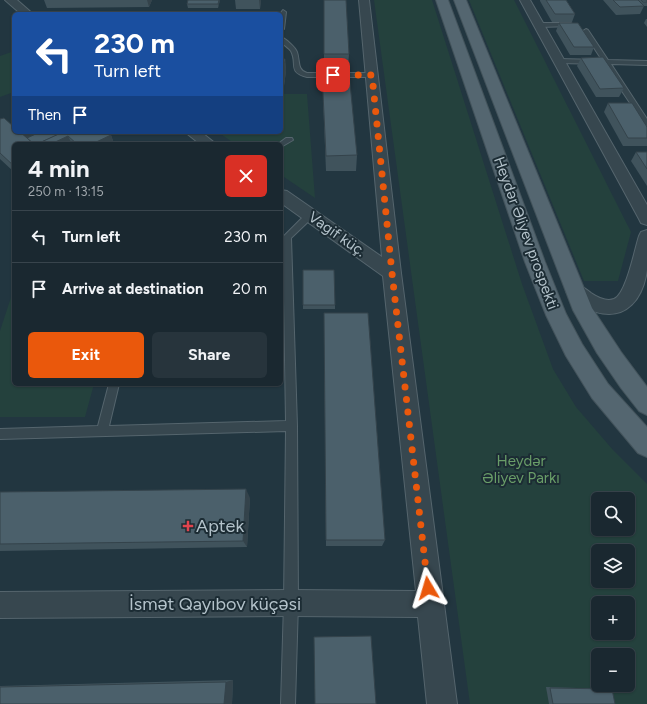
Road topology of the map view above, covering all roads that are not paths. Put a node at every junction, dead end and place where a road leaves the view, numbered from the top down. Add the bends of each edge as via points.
1 (10, 0) edge
2 (364, 0) edge
3 (442, 0) edge
4 (460, 0) edge
5 (525, 0) edge
6 (25, 12) edge
7 (539, 25) junction
8 (576, 25) edge
9 (586, 31) dead end
10 (283, 41) edge
11 (558, 61) junction
12 (605, 61) junction
13 (647, 63) edge
14 (372, 75) junction
15 (647, 124) edge
16 (195, 134) edge
17 (289, 140) dead end
18 (206, 142) edge
19 (283, 144) edge
20 (283, 196) edge
21 (310, 215) junction
22 (647, 219) edge
23 (647, 236) edge
24 (392, 273) junction
25 (575, 291) junction
26 (113, 386) edge
27 (647, 404) edge
28 (292, 426) junction
29 (102, 431) junction
30 (0, 434) edge
31 (647, 445) edge
32 (291, 603) junction
33 (430, 604) junction
34 (0, 605) edge
35 (288, 704) edge
36 (442, 704) edge

1 - 6 street
2 - 14 street
3 - 31 main road, Heydər Əliyev prospekti via 556,315 600,391
4 - 25 main road, Heydər Əliyev prospekti
5 - 7 street
7 - 8 lane
7 - 11 street
9 - 12 lane
10 - 14 lane via 294,52 300,73
11 - 12 lane
11 - 22 street
12 - 13 lane
12 - 15 lane
14 - 24 street
16 - 18 street
17 - 19 lane
20 - 21 street, Vagif küç.
21 - 24 street, Vagif küç.
21 - 28 lane via 288,237
23 - 25 street via 632,289 624,302 617,306 602,306
24 - 33 street
25 - 27 main road, Heydər Əliyev prospekti via 600,340
26 - 29 lane
28 - 29 lane
28 - 32 lane
29 - 30 lane
32 - 33 street, İsmət Qayıbov küçəsi
32 - 34 street, İsmət Qayıbov küçəsi
32 - 35 lane
33 - 36 street

